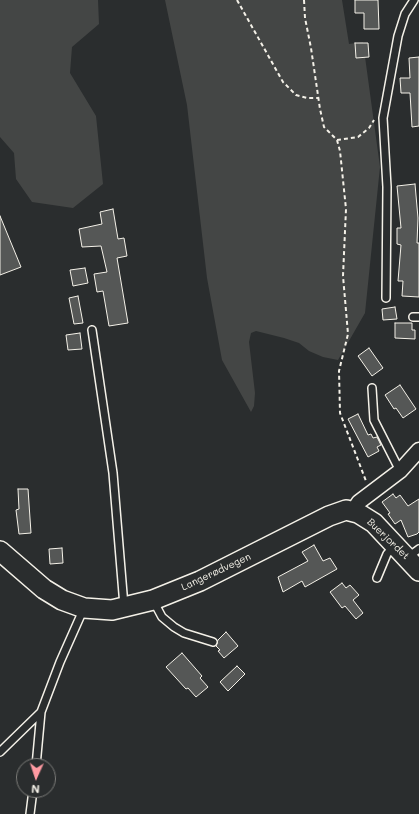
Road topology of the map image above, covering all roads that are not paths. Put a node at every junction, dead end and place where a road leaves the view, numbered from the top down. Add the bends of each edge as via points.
1 (414, 0) edge
2 (386, 298) dead end
3 (92, 330) dead end
4 (372, 388) dead end
5 (419, 450) edge
6 (400, 471) junction
7 (353, 511) junction
8 (0, 550) edge
9 (410, 555) edge
10 (377, 578) dead end
11 (153, 600) junction
12 (84, 608) junction
13 (124, 608) junction
14 (213, 642) dead end
15 (41, 712) junction
16 (0, 752) edge
17 (37, 758) edge
18 (32, 798) edge
19 (30, 814) edge

1 - 2 lane via 404,14 400,28 384,106 387,187
3 - 13 lane via 113,473
4 - 6 lane via 374,420
5 - 6 street
6 - 7 street via 359,502
7 - 9 main road, Buerjordet via 374,523
7 - 11 main road, Langerødvegen via 338,512 217,573
8 - 12 main road, Langerødvegen via 53,595
9 - 10 lane via 387,554
11 - 13 main road, Langerødvegen
11 - 14 lane via 162,617 174,627 184,633
12 - 13 main road, Langerødvegen via 103,611
12 - 15 lane
15 - 16 lane
15 - 17 lane
18 - 19 lane

